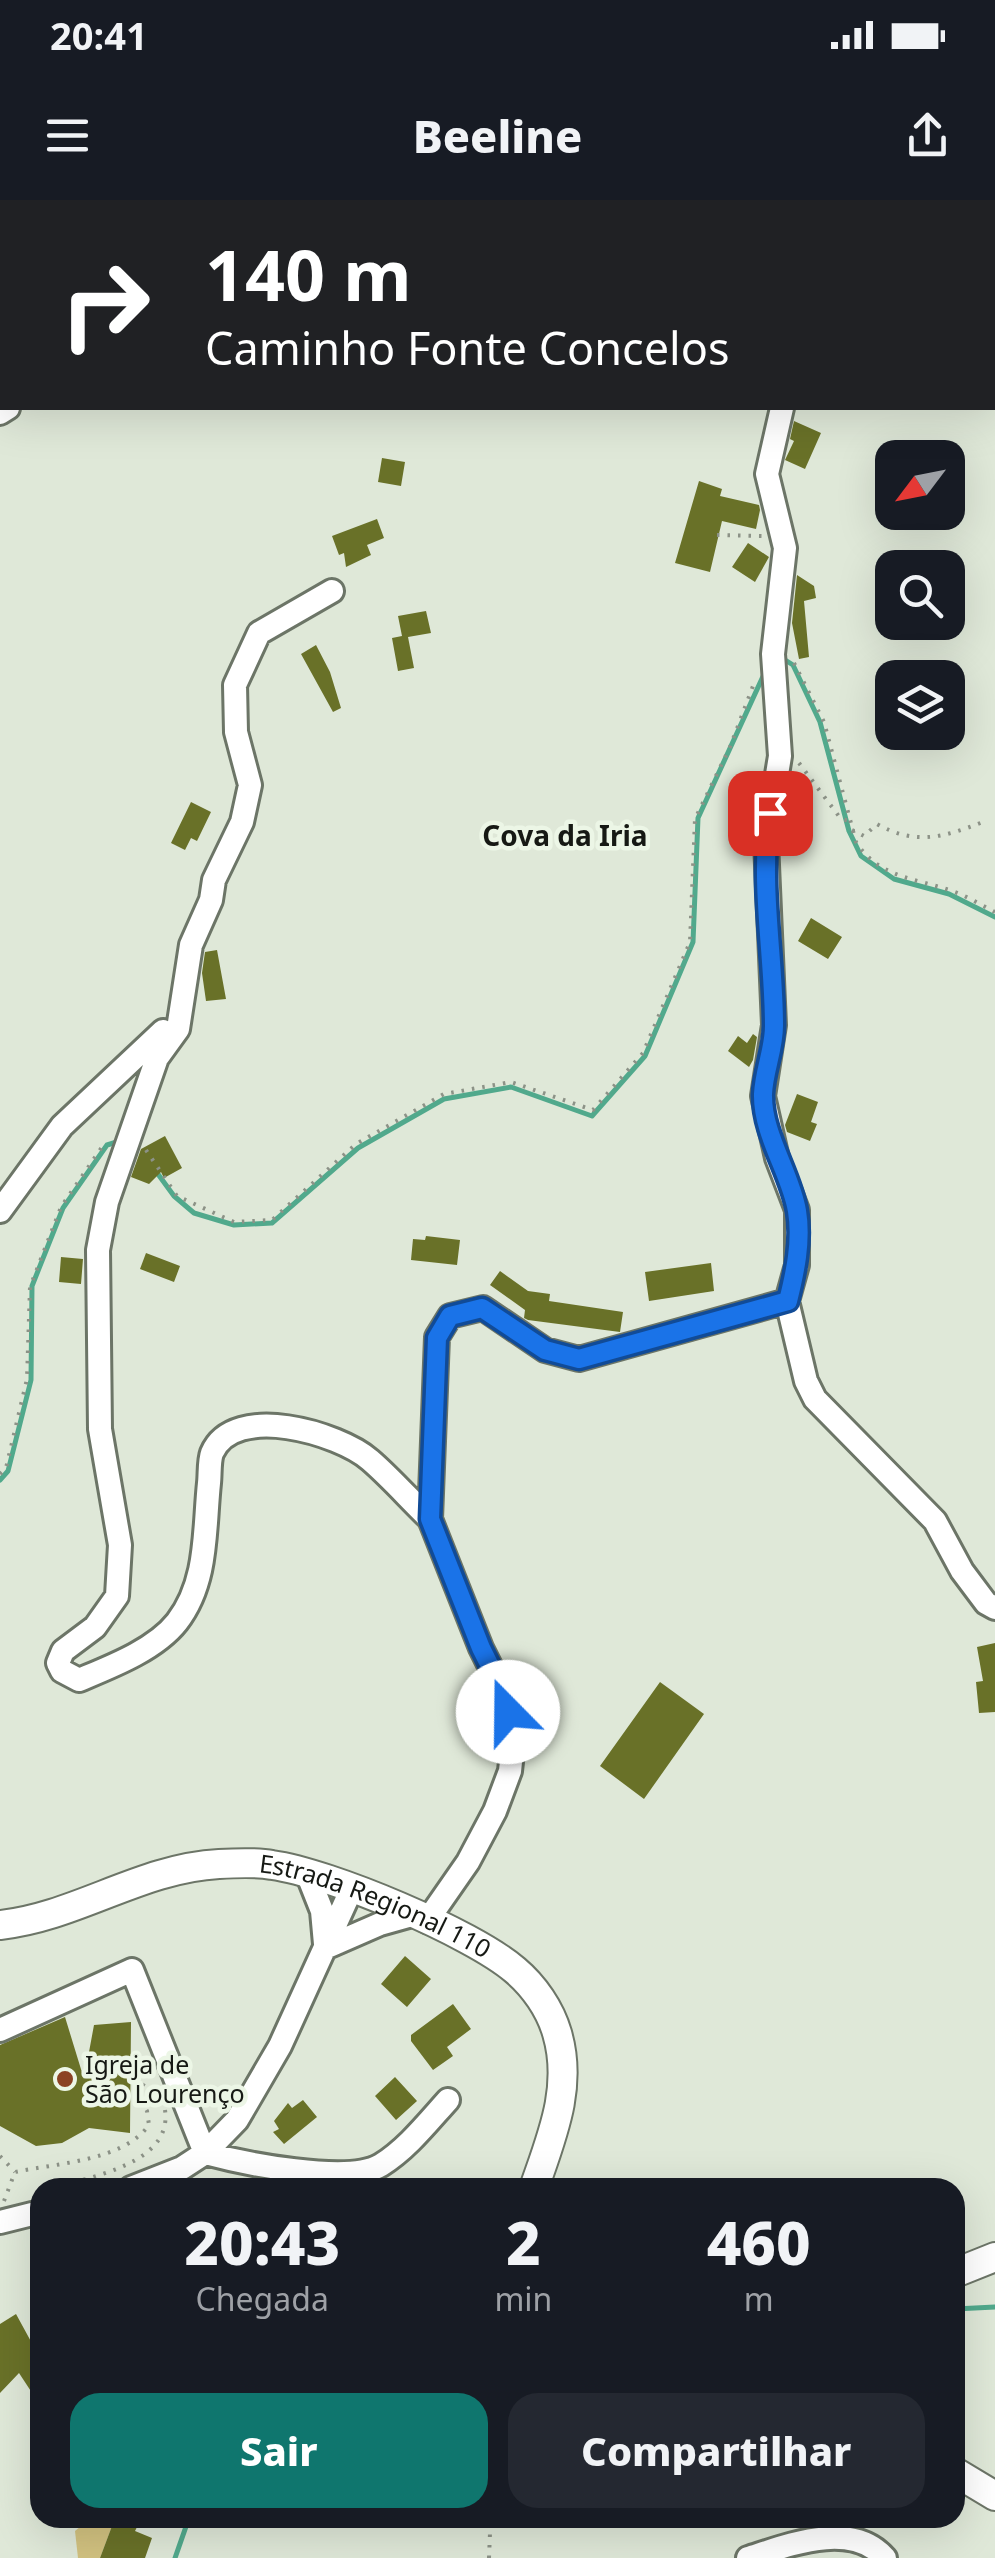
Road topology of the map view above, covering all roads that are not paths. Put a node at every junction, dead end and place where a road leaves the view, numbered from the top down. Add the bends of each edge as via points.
1 (782, 410) edge
2 (332, 591) dead end
3 (177, 1022) junction
4 (0, 1211) edge
5 (788, 1301) junction
6 (430, 1519) junction
7 (995, 1608) edge
8 (306, 1873) junction
9 (352, 1888) junction
10 (420, 1918) junction
11 (0, 1925) edge
12 (325, 1948) junction
13 (0, 2030) edge
14 (448, 2100) dead end
15 (205, 2152) junction
16 (156, 2178) edge
17 (537, 2178) edge
18 (2, 2212) edge
19 (30, 2212) edge
20 (995, 2257) edge
21 (965, 2270) edge
22 (965, 2478) edge
23 (995, 2496) edge
24 (748, 2558) edge
25 (885, 2558) edge

1 - 5 street via 767,474 784,566 773,654 780,756 766,842 774,1025 763,1096 797,1210 797,1265
2 - 3 street via 259,633 235,685 236,732 250,785 242,822 191,945
3 - 4 street via 167,1024 62,1126
3 - 6 street via 157,1058 107,1202 98,1270 100,1430 120,1545 116,1596 58,1664 79,1680 152,1644 176,1623 200,1578 212,1453 227,1435 252,1424 338,1440 369,1458
5 - 6 street via 579,1359 545,1350 482,1308 450,1316 437,1338
5 - 7 street via 814,1399 934,1521 962,1571
6 - 10 street via 514,1733 510,1771 495,1811 468,1862
8 - 9 main road, Estrada Regional 110
8 - 11 main road, Estrada Regional 110 via 268,1864 181,1869 31,1921
8 - 12 street via 322,1911
9 - 10 main road, Estrada Regional 110
9 - 12 street
10 - 12 street via 380,1924
10 - 17 main road, Estrada Regional 110 via 515,1970 543,2002 556,2030 564,2081
12 - 15 street via 260,2083 237,2120
13 - 15 street via 132,1970
14 - 15 street via 378,2168 315,2172
15 - 16 street
18 - 19 street
20 - 21 main road
22 - 23 main road
24 - 25 street via 824,2537 875,2546

